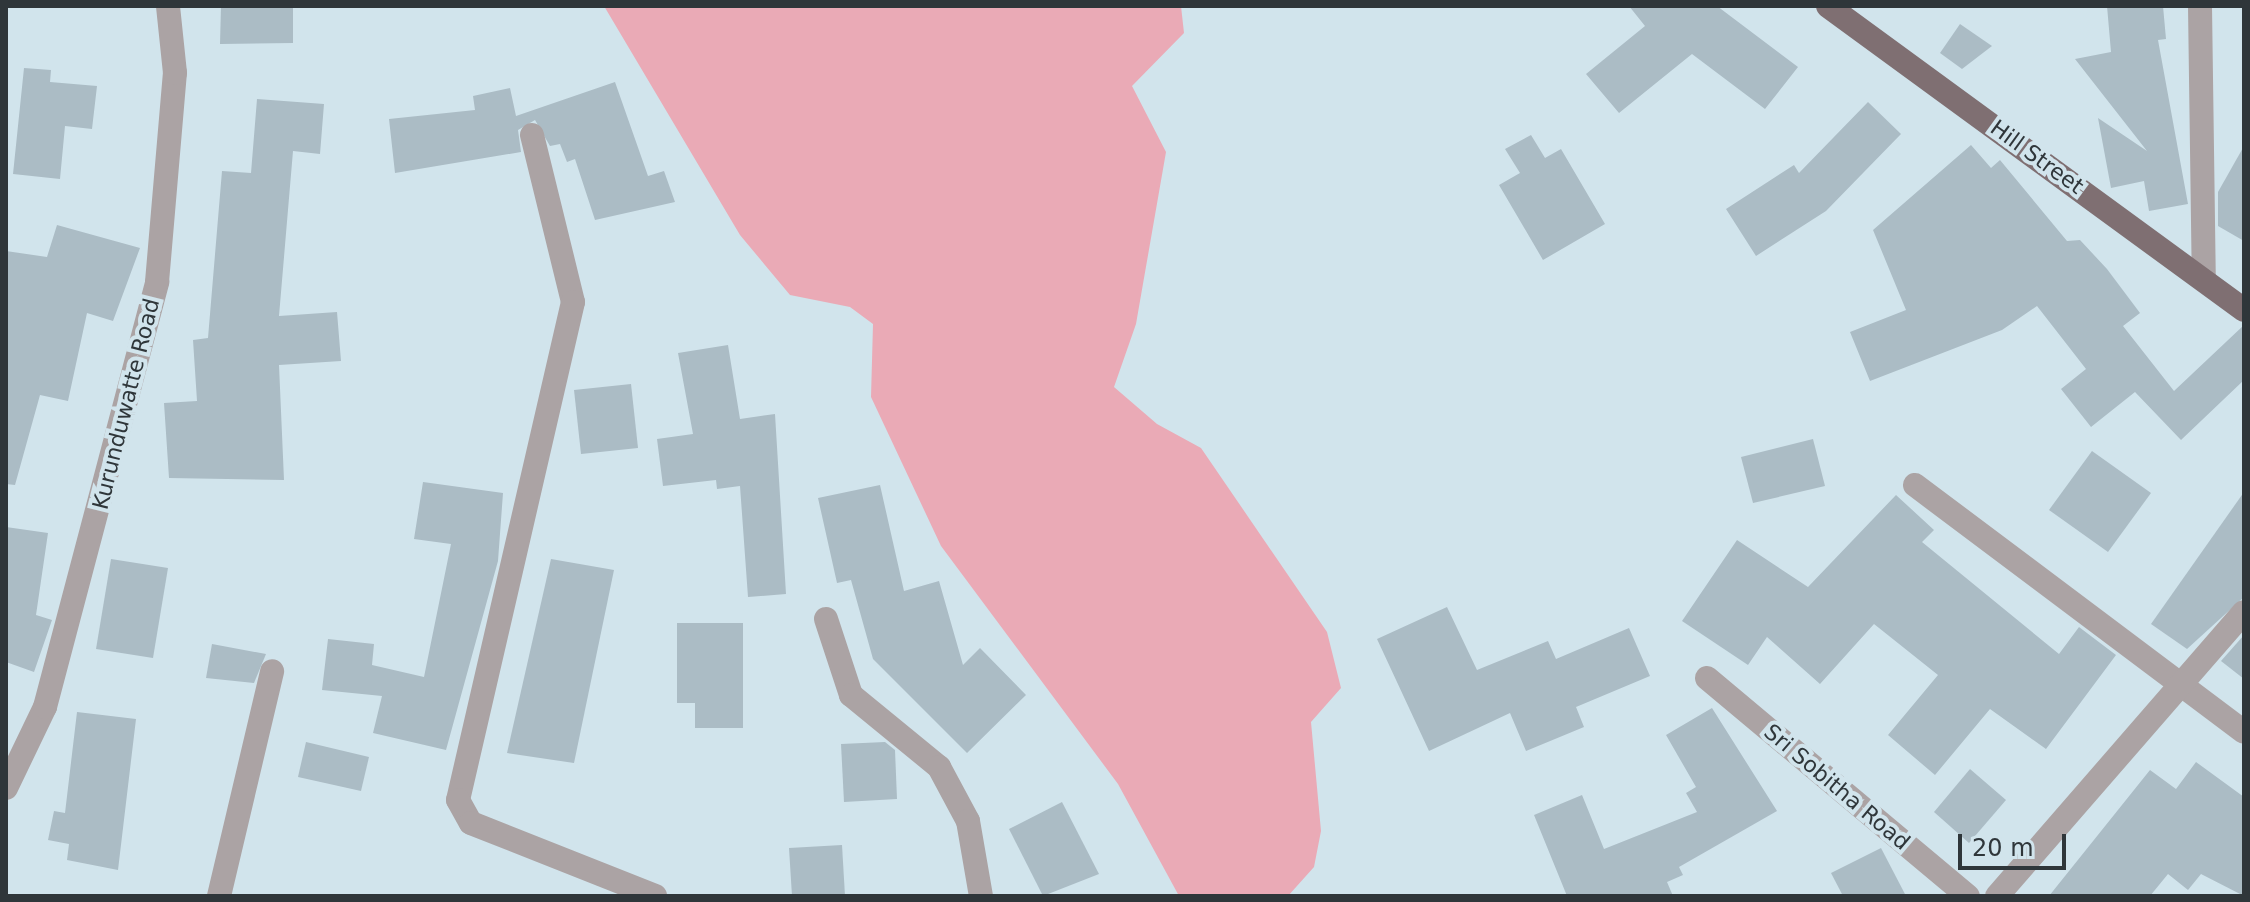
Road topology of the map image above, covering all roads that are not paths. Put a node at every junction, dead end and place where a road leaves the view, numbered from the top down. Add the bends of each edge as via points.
1 (168, 6) edge
2 (1828, 6) edge
3 (2200, 6) edge
4 (532, 135) dead end
5 (2204, 279) junction
6 (2244, 310) edge
7 (1915, 485) dead end
8 (2244, 612) edge
9 (826, 619) dead end
10 (272, 671) dead end
11 (1707, 678) dead end
12 (2185, 685) junction
13 (2244, 732) edge
14 (6, 788) edge
15 (219, 896) edge
16 (655, 896) edge
17 (981, 896) edge
18 (1968, 896) edge
19 (1997, 896) edge

1 - 14 street, Kurunduwatte Road via 175,73 157,282 45,707
2 - 5 main road, Hill Street
3 - 5 street
4 - 16 street via 573,302 458,800 461,817 471,823
5 - 6 main road, Hill Street
7 - 12 street
8 - 12 street
9 - 17 street via 851,695 939,767 968,821
10 - 15 street
11 - 18 street, Sri Sobitha Road
12 - 13 street
12 - 19 street

